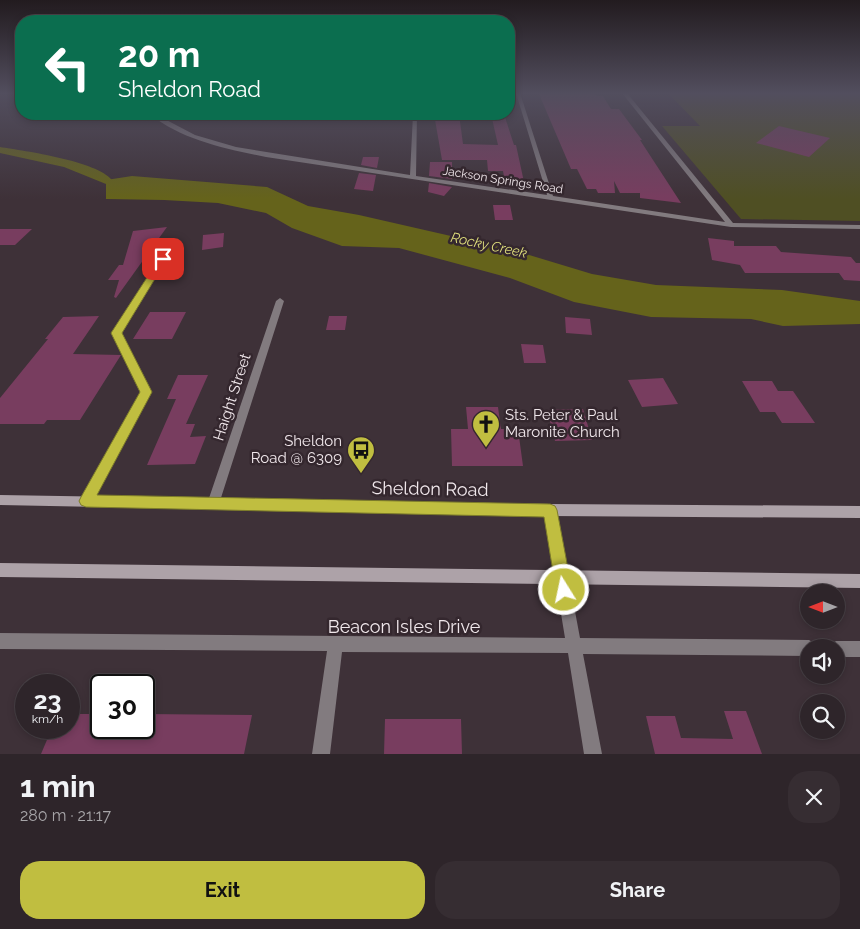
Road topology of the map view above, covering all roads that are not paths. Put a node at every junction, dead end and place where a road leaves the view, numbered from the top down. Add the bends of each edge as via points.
1 (175, 128) edge
2 (415, 128) edge
3 (529, 128) edge
4 (652, 128) edge
5 (413, 176) junction
6 (551, 199) junction
7 (731, 225) junction
8 (860, 227) edge
9 (163, 259) dead end
10 (280, 301) dead end
11 (0, 500) edge
12 (86, 501) junction
13 (213, 504) junction
14 (550, 510) junction
15 (860, 512) edge
16 (0, 570) edge
17 (562, 578) junction
18 (860, 581) edge
19 (0, 641) edge
20 (335, 645) junction
21 (574, 647) junction
22 (800, 648) edge
23 (845, 649) edge
24 (860, 649) edge
25 (321, 754) edge
26 (594, 754) edge

1 - 5 street, Jackson Springs Road via 225,148
2 - 5 street
3 - 6 street
4 - 7 street
5 - 6 street, Jackson Springs Road
6 - 7 street, Jackson Springs Road
7 - 8 street, Jackson Springs Road
9 - 12 street via 117,333 146,392
10 - 13 street, Haight Street
11 - 12 main road, Sheldon Road
12 - 13 main road, Sheldon Road
13 - 14 main road, Sheldon Road
14 - 15 main road, Sheldon Road
14 - 17 street
16 - 17 main road
17 - 18 main road
17 - 21 street
19 - 20 street, Beacon Isles Drive
20 - 21 street, Beacon Isles Drive
20 - 25 street
21 - 22 street, Beacon Isles Drive
21 - 26 street
23 - 24 street

